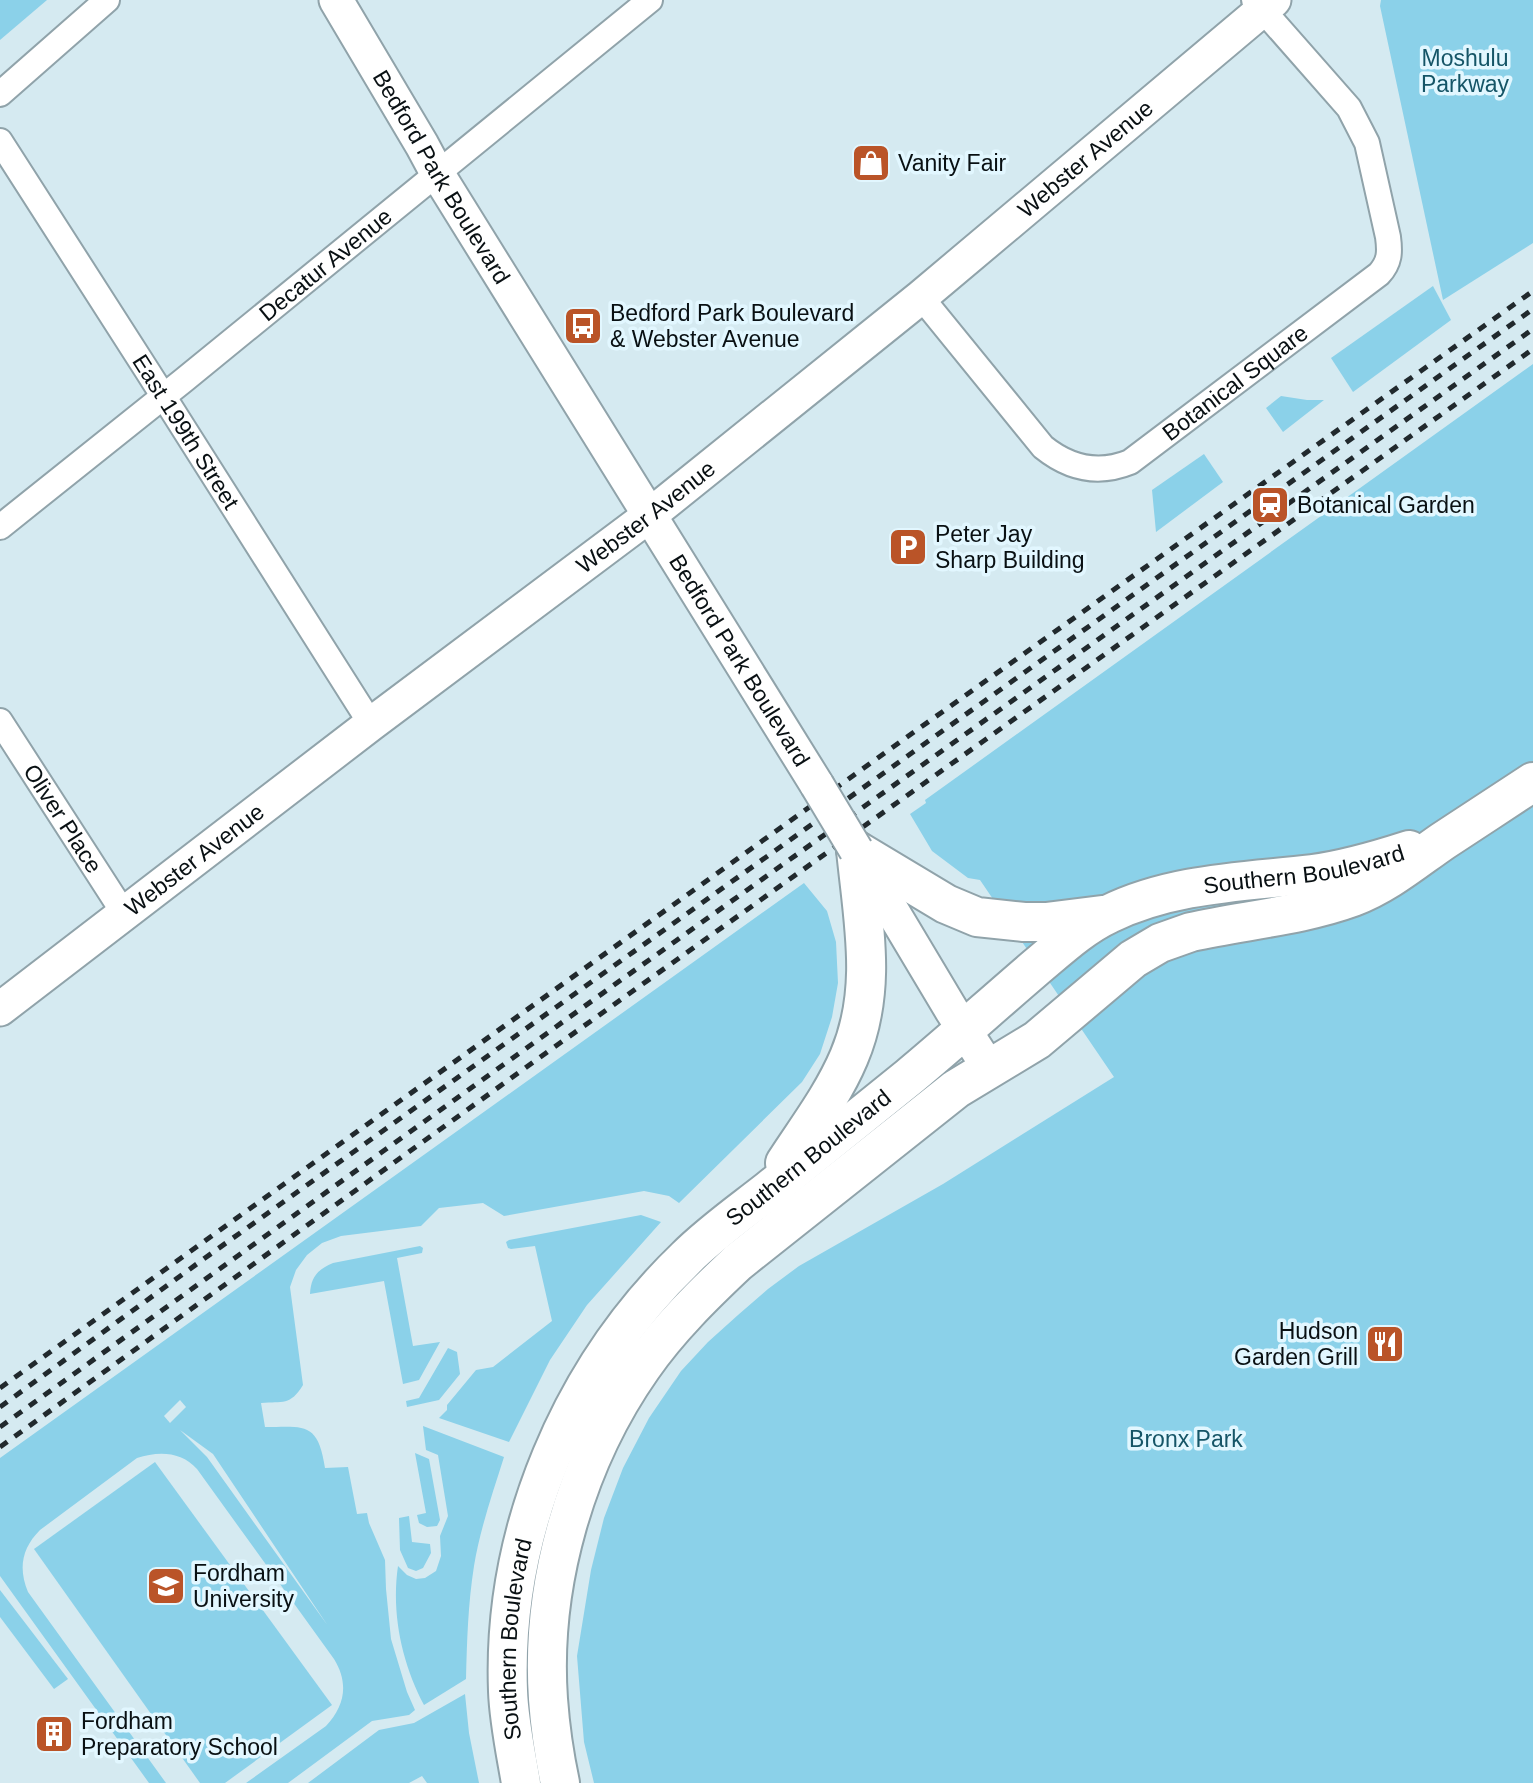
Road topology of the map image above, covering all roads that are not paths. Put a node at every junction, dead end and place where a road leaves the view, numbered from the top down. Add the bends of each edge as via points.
1 (107, 0) edge
2 (336, 0) edge
3 (650, 0) edge
4 (1263, 4) edge
5 (0, 94) edge
6 (0, 141) edge
7 (437, 173) junction
8 (921, 297) junction
9 (164, 396) junction
10 (650, 515) junction
11 (0, 527) edge
12 (0, 721) edge
13 (371, 724) junction
14 (1533, 782) edge
15 (1445, 840) junction
16 (856, 850) junction
17 (1108, 914) junction
18 (125, 915) junction
19 (0, 1009) edge
20 (964, 1031) junction
21 (989, 1068) junction
22 (766, 1192) junction
23 (521, 1783) edge
24 (560, 1783) edge

1 - 5 street
2 - 7 main road, Bedford Park Boulevard
3 - 7 street, Decatur Avenue
4 - 8 main road, Webster Avenue
4 - 8 street, Botanical Square via 1344,102 1367,143 1388,237 1389,258 1379,274 1129,463 1116,468 1076,467 1054,456
6 - 9 street, East 199th Street
7 - 9 street, Decatur Avenue
7 - 10 main road, Bedford Park Boulevard
8 - 10 main road, Webster Avenue
9 - 11 street, Decatur Avenue
9 - 13 street, East 199th Street
10 - 13 main road, Webster Avenue
10 - 16 main road, Bedford Park Boulevard, bridge
12 - 18 street, Oliver Place
13 - 18 main road, Webster Avenue
14 - 15 main road, Southern Boulevard
15 - 17 main road, Southern Boulevard via 1316,873 1191,888
15 - 21 main road, Southern Boulevard via 1388,880 1351,897 1160,943 1133,959 1037,1040
16 - 17 main road via 946,904 977,917 1046,922
16 - 20 main road, Bedford Park Boulevard
16 - 22 main road via 867,964 861,1022 841,1073
17 - 20 main road, Southern Boulevard via 1059,948
18 - 19 main road, Webster Avenue
20 - 21 main road, Bedford Park Boulevard
20 - 22 main road, Southern Boulevard
21 - 24 main road, Southern Boulevard via 956,1088 738,1262 673,1328 617,1407 576,1498 552,1598 548,1697
22 - 23 main road, Southern Boulevard via 687,1257 629,1321 599,1363 551,1458 523,1543 509,1642 508,1692

